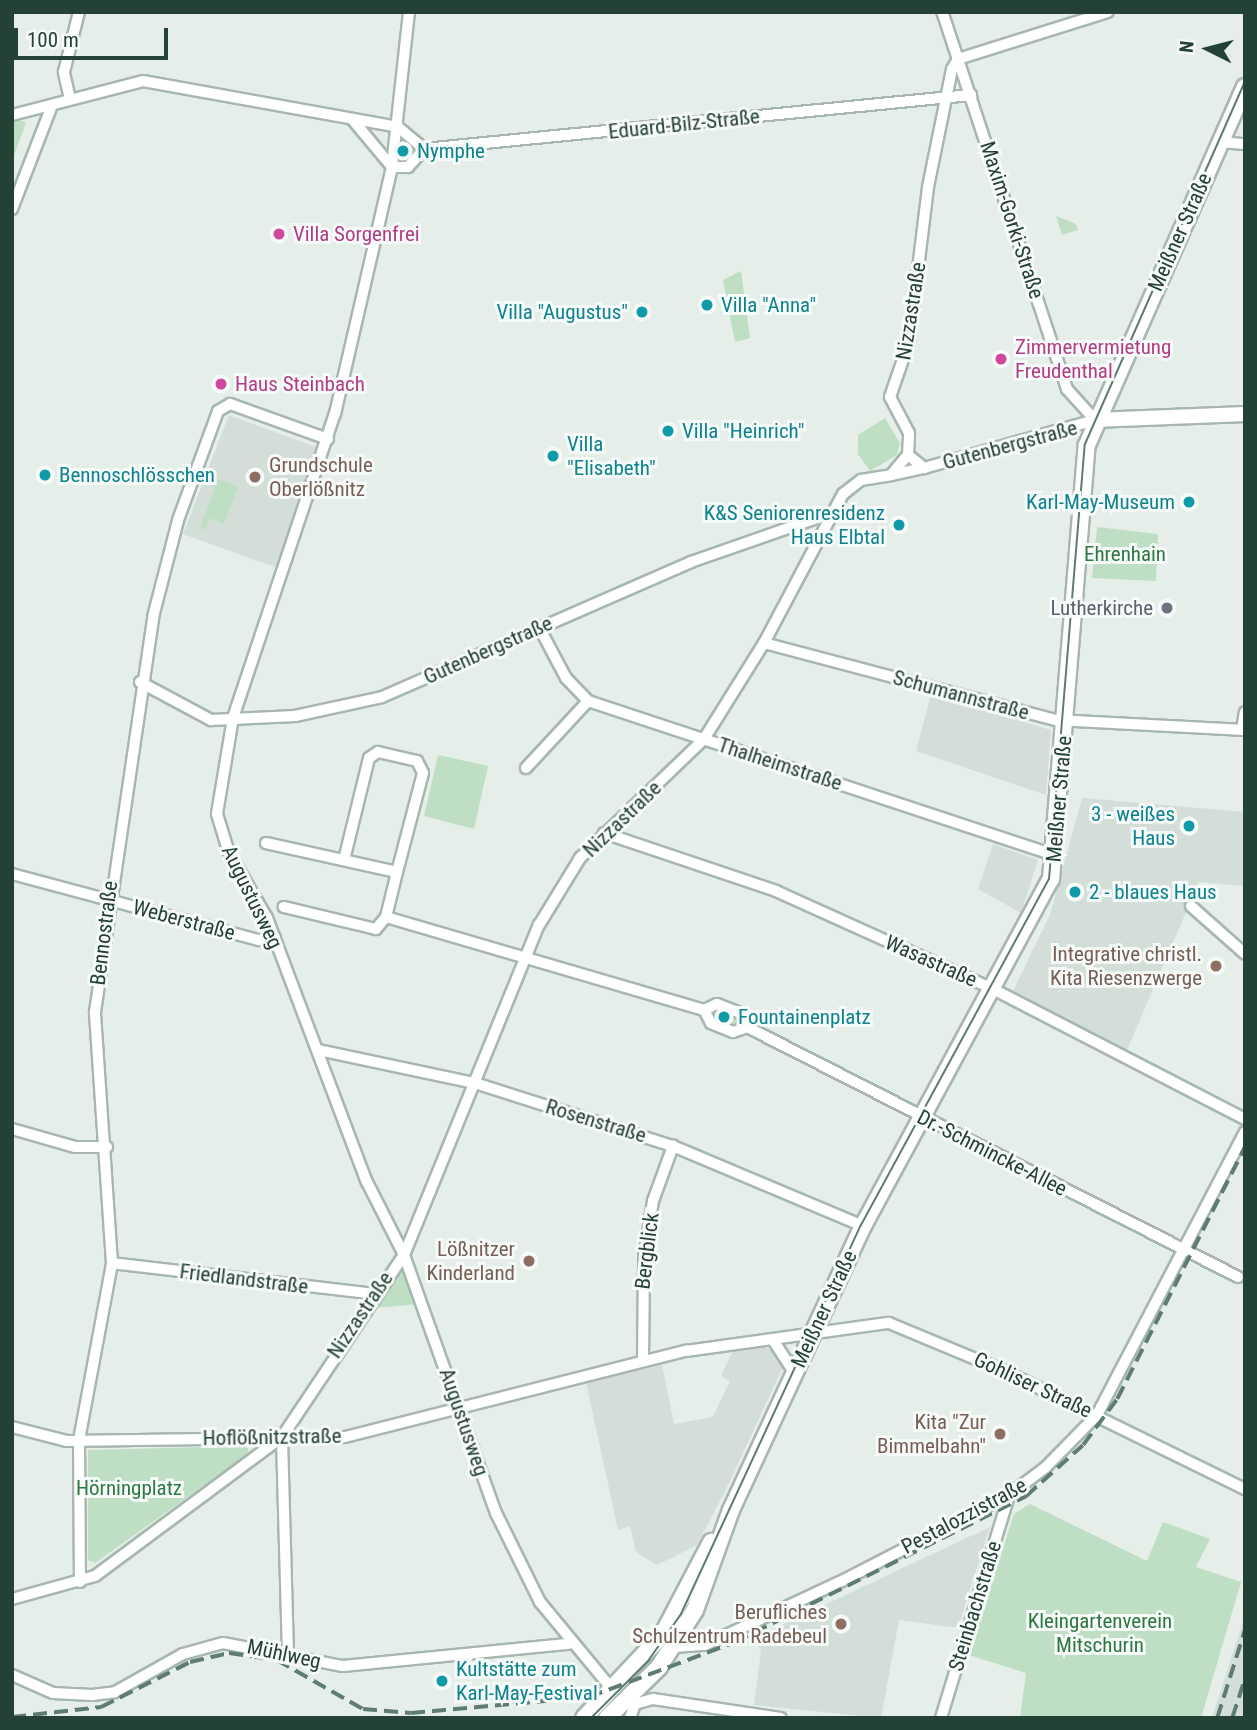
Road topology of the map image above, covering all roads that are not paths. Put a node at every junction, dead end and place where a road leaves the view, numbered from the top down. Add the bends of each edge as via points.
1 (79, 12) edge
2 (409, 12) edge
3 (942, 12) edge
4 (1108, 12) edge
5 (958, 59) junction
6 (1245, 86) edge
7 (971, 96) junction
8 (70, 99) junction
9 (943, 99) junction
10 (51, 108) junction
11 (12, 115) edge
12 (352, 119) junction
13 (398, 127) junction
14 (1220, 142) junction
15 (1245, 144) edge
16 (424, 149) junction
17 (392, 167) junction
18 (12, 209) edge
19 (1245, 414) edge
20 (1095, 420) junction
21 (328, 439) junction
22 (908, 455) junction
23 (924, 468) junction
24 (891, 475) junction
25 (831, 513) junction
26 (539, 627) junction
27 (764, 643) junction
28 (140, 682) junction
29 (588, 701) junction
30 (1245, 712) edge
31 (233, 718) junction
32 (1066, 721) junction
33 (1243, 730) edge
34 (704, 739) junction
35 (526, 768) dead end
36 (604, 833) junction
37 (266, 843) dead end
38 (1057, 856) junction
39 (344, 860) junction
40 (397, 872) junction
41 (12, 874) edge
42 (107, 900) junction
43 (1191, 906) dead end
44 (284, 907) dead end
45 (386, 917) junction
46 (275, 937) junction
47 (1245, 954) edge
48 (522, 959) junction
49 (993, 989) junction
50 (704, 1010) junction
51 (747, 1027) junction
52 (318, 1050) junction
53 (475, 1083) junction
54 (922, 1116) junction
55 (1245, 1119) edge
56 (12, 1129) edge
57 (1245, 1132) edge
58 (673, 1146) junction
59 (107, 1147) junction
60 (863, 1226) junction
61 (1183, 1250) junction
62 (404, 1255) junction
63 (111, 1263) junction
64 (1238, 1277) dead end
65 (376, 1294) junction
66 (811, 1335) junction
67 (773, 1340) junction
68 (643, 1360) junction
69 (794, 1372) junction
70 (457, 1409) junction
71 (1097, 1415) junction
72 (12, 1427) edge
73 (282, 1437) junction
74 (79, 1440) junction
75 (1245, 1489) edge
76 (1009, 1495) junction
77 (731, 1510) junction
78 (80, 1582) junction
79 (12, 1600) edge
80 (569, 1644) junction
81 (674, 1647) junction
82 (288, 1654) junction
83 (12, 1675) edge
84 (612, 1689) junction
85 (631, 1712) edge
86 (584, 1718) edge
87 (607, 1718) edge
88 (781, 1718) edge
89 (941, 1718) edge

1 - 8 street via 64,72
2 - 13 street, Augustusweg
3 - 5 street, Maxim-Gorki-Straße
4 - 5 street
5 - 7 street, Maxim-Gorki-Straße
5 - 9 street, Nizzastraße
6 - 14 main road, Meißner Straße
7 - 9 street, Eduard-Bilz-Straße
7 - 20 street, Maxim-Gorki-Straße via 1067,389
8 - 10 street
8 - 12 street via 143,81
9 - 16 street, Eduard-Bilz-Straße
9 - 22 street, Nizzastraße via 909,342 890,397 909,433
10 - 11 street
10 - 18 street
12 - 13 street
12 - 17 street
13 - 16 street
13 - 17 street, Augustusweg
14 - 15 street
14 - 20 main road, Meißner Straße
16 - 17 street via 408,167
17 - 21 street, Augustusweg
19 - 20 street
20 - 23 street, Gutenbergstraße
20 - 32 main road, Meißner Straße via 1083,479
21 - 28 street, Bennostraße via 230,404 218,411 178,520
21 - 31 street, Augustusweg
22 - 23 street, Gutenbergstraße
22 - 24 street
23 - 24 street, Gutenbergstraße
24 - 25 street, Nizzastraße via 860,480
25 - 26 street, Gutenbergstraße via 774,529
25 - 27 street, Nizzastraße
26 - 29 street, Thalheimstraße via 566,678
26 - 31 street, Gutenbergstraße via 382,697 295,716
27 - 32 street, Schumannstraße
27 - 34 street, Nizzastraße
28 - 31 street, Gutenbergstraße via 211,720
28 - 42 street, Bennostraße
29 - 34 street, Thalheimstraße
29 - 35 street
30 - 33 street
31 - 46 street, Augustusweg via 219,827
32 - 33 street, Schumannstraße
32 - 38 main road, Meißner Straße
34 - 36 street, Nizzastraße
34 - 38 street, Thalheimstraße
36 - 48 street, Nizzastraße via 580,858
36 - 49 street, Wasastraße via 776,891
37 - 39 street, Augustusweg
38 - 49 main road, Meißner Straße via 1046,890
39 - 40 street, Augustusweg
39 - 40 street via 369,758 378,752 417,761 423,773
40 - 45 street
41 - 42 street, Weberstraße
42 - 46 street, Weberstraße via 259,940
42 - 59 street, Bennostraße via 95,1012
43 - 47 street
44 - 45 street, Augustusweg via 376,929
45 - 48 street, Dr.-Schmincke-Allee
46 - 52 street, Augustusweg
48 - 50 street, Dr.-Schmincke-Allee
48 - 53 street, Nizzastraße
49 - 54 main road, Meißner Straße
49 - 55 street, Wasastraße
50 - 51 street, Dr.-Schmincke-Allee via 729,1006
50 - 51 street, Dr.-Schmincke-Allee via 719,1030
51 - 54 street, Dr.-Schmincke-Allee
52 - 53 street, Rosenstraße
52 - 62 street, Augustusweg via 368,1182
53 - 58 street, Rosenstraße
53 - 62 street, Nizzastraße
54 - 60 main road, Meißner Straße
54 - 61 street, Dr.-Schmincke-Allee
56 - 59 street via 75,1147
57 - 61 street, Pestalozzistraße
58 - 60 street, Rosenstraße
58 - 68 street, Bergblick via 653,1201 644,1257
59 - 63 street, Bennostraße
60 - 66 main road, Meißner Straße
61 - 64 street, Dr.-Schmincke-Allee
61 - 71 street, Pestalozzistraße
62 - 65 street, Nizzastraße
62 - 70 street, Augustusweg
63 - 65 street, Friedlandstraße
63 - 74 street, Bennostraße
65 - 73 street, Nizzastraße
66 - 67 street, Hoflößnitzstraße
66 - 69 main road, Meißner Straße
66 - 71 street, Gohliser Straße via 896,1324
67 - 68 street, Hoflößnitzstraße
67 - 69 street
68 - 70 street, Hoflößnitzstraße
69 - 77 main road, Meißner Straße
70 - 73 street, Hoflößnitzstraße via 345,1437
70 - 80 street, Augustusweg via 514,1554
71 - 75 street, Gohliser Straße
71 - 76 street, Pestalozzistraße
72 - 74 street, Hoflößnitzstraße
73 - 74 street, Hoflößnitzstraße
73 - 78 street
73 - 82 street
74 - 78 street, Bennostraße
76 - 81 street, Pestalozzistraße via 705,1645
76 - 89 street, Steinbachstraße
77 - 81 main road, Meißner Straße via 695,1610
77 - 84 main road, Meißner Straße via 663,1634
78 - 79 street
80 - 82 street, Mühlweg via 393,1665 343,1666
80 - 84 street, Augustusweg
81 - 87 main road, Meißner Straße
82 - 83 street, Mühlweg via 223,1643 183,1654 115,1692 92,1695 53,1693
84 - 86 main road, Meißner Straße
85 - 88 street via 653,1699

